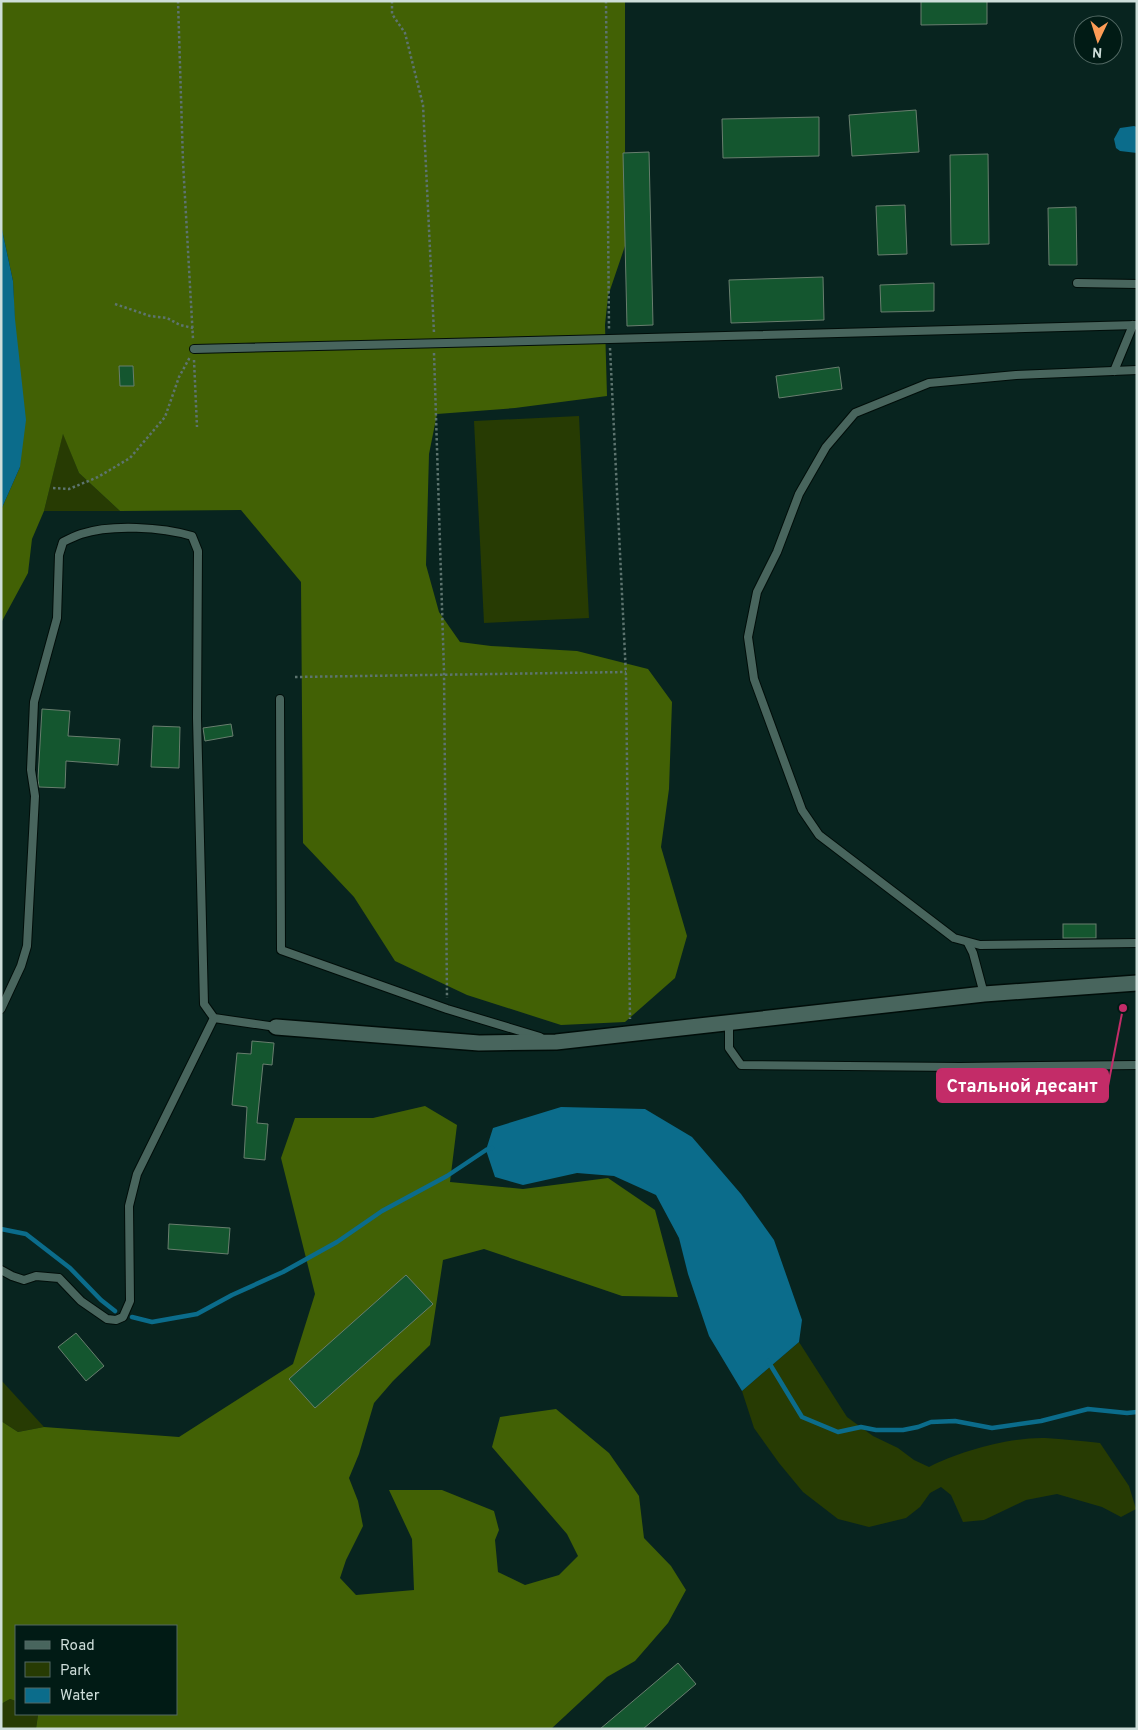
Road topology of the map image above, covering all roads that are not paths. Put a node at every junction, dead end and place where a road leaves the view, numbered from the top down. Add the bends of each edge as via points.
1 (1077, 283) dead end
2 (1137, 284) edge
3 (1135, 325) edge
4 (194, 349) road end
5 (1137, 370) edge
6 (1114, 371) junction
7 (280, 699) dead end
8 (968, 943) junction
9 (1137, 944) edge
10 (1137, 983) edge
11 (984, 994) junction
12 (1, 1009) edge
13 (214, 1018) junction
14 (729, 1023) junction
15 (276, 1027) joint
16 (556, 1042) junction
17 (1137, 1064) edge
18 (1, 1270) edge

1 - 2 lane
3 - 4 lane
3 - 6 lane
5 - 6 lane
6 - 8 lane via 928,383 855,413 826,447 799,494 777,552 757,592 748,637 754,679 802,810 820,835 954,938
7 - 16 lane via 281,950 447,1009
8 - 9 lane
8 - 11 lane via 974,953
10 - 11 street
11 - 14 street
12 - 13 lane via 22,966 27,946 35,796 31,770 34,702 57,618 59,555 63,542 81,534 119,527 180,532 192,536 198,551 204,1004
13 - 15 lane
13 - 18 lane via 137,1174 129,1206 130,1301 123,1317 107,1319 81,1301 59,1278 36,1276 24,1280
14 - 16 street
14 - 17 lane via 729,1048 741,1064 960,1067
15 - 16 street via 480,1044

